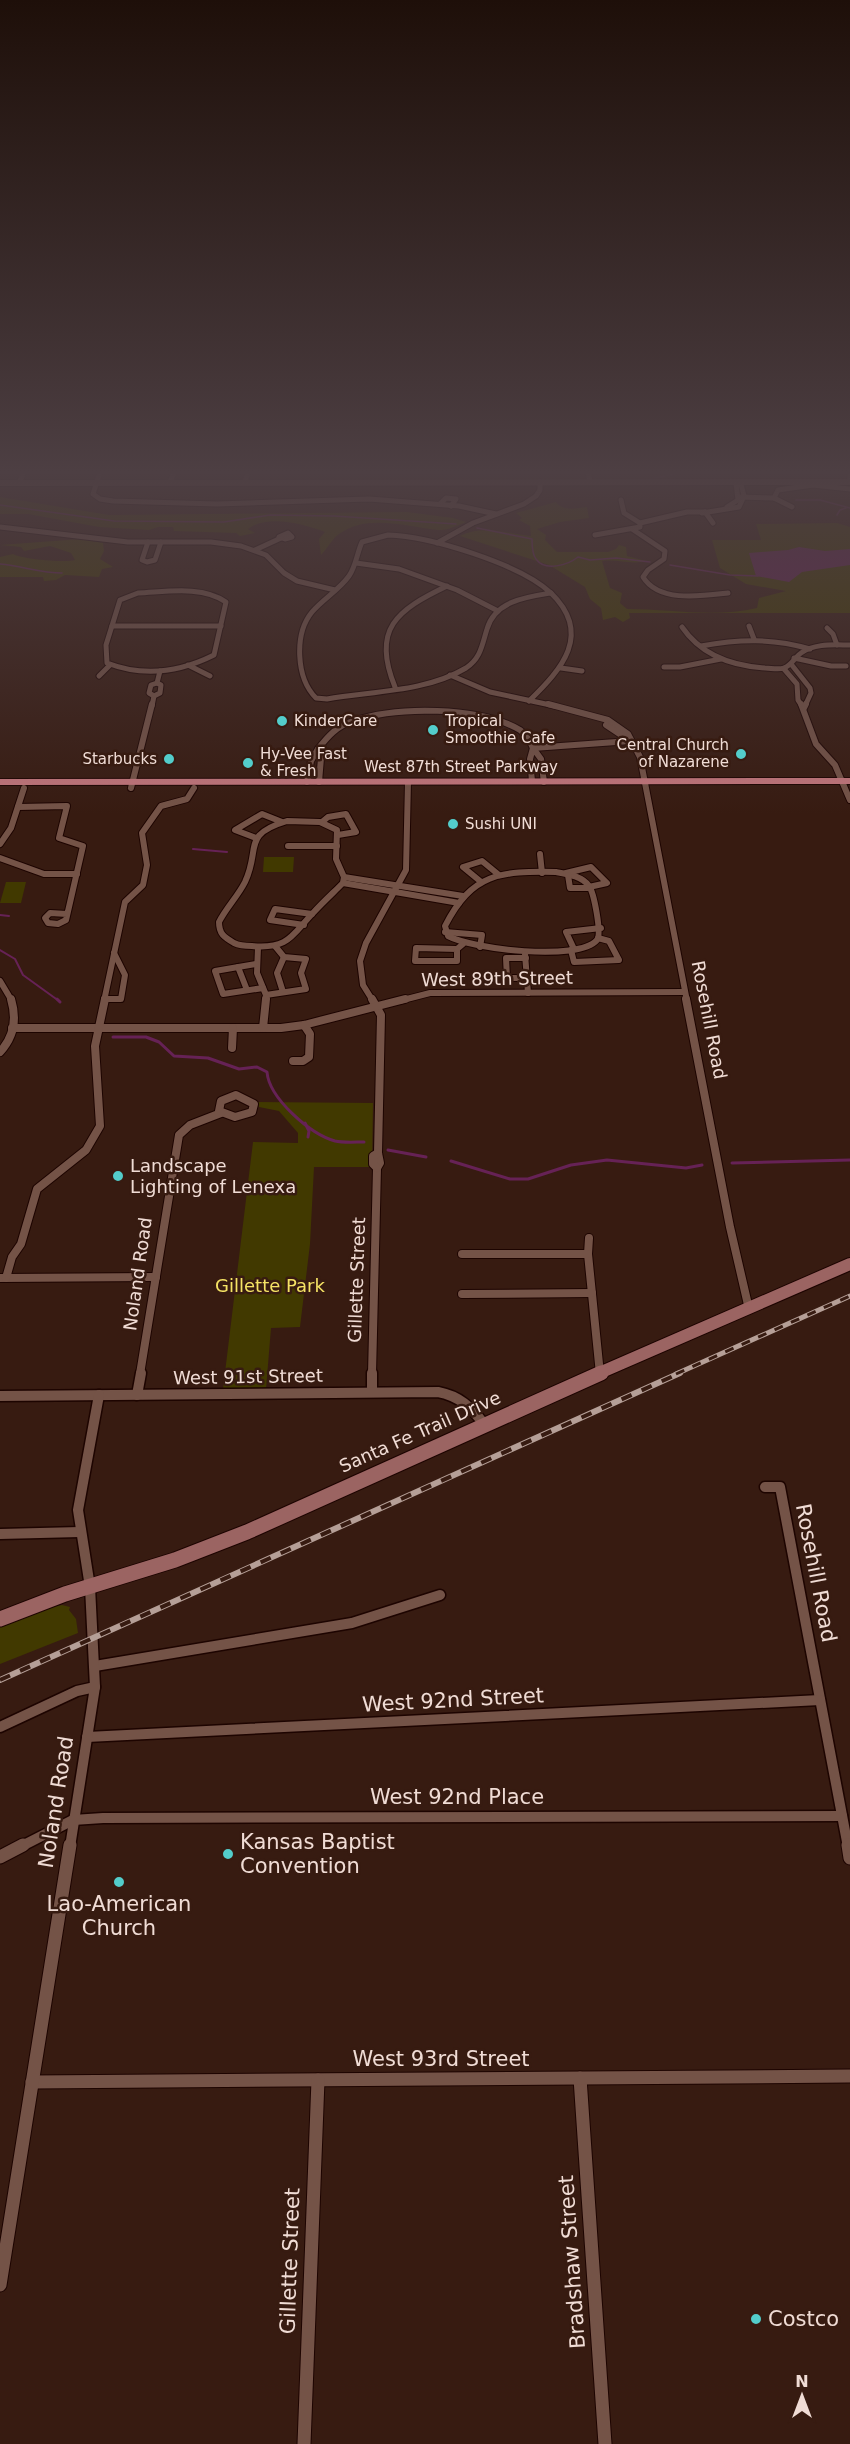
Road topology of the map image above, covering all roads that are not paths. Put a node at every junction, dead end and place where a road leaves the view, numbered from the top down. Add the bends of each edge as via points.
1 (316, 586) edge
2 (339, 586) edge
3 (447, 586) joint
4 (542, 586) edge
5 (649, 586) edge
6 (335, 590) junction
7 (552, 593) junction
8 (728, 593) dead end
9 (498, 611) junction
10 (112, 626) junction
11 (221, 626) junction
12 (749, 626) dead end
13 (682, 627) dead end
14 (827, 628) dead end
15 (754, 639) junction
16 (837, 645) junction
17 (850, 645) edge
18 (701, 646) junction
19 (810, 649) junction
20 (721, 659) junction
21 (793, 661) junction
22 (110, 665) junction
23 (188, 665) junction
24 (846, 666) dead end
25 (664, 667) dead end
26 (561, 668) junction
27 (784, 669) junction
28 (160, 671) junction
29 (582, 671) dead end
30 (450, 675) junction
31 (99, 676) dead end
32 (210, 676) dead end
33 (395, 687) junction
34 (529, 701) junction
35 (804, 708) junction
36 (630, 741) junction
37 (534, 748) junction
38 (318, 749) junction
39 (532, 781) junction
40 (307, 782) junction
41 (319, 782) junction
42 (544, 782) junction
43 (0, 783) edge
44 (847, 784) edge
45 (132, 785) junction
46 (408, 785) junction
47 (645, 785) junction
48 (0, 788) edge
49 (24, 788) junction
50 (194, 788) junction
51 (244, 788) junction
52 (491, 788) junction
53 (850, 800) edge
54 (18, 807) junction
55 (282, 822) junction
56 (322, 822) junction
57 (338, 835) junction
58 (256, 838) junction
59 (0, 844) edge
60 (288, 846) dead end
61 (337, 846) junction
62 (540, 854) dead end
63 (0, 858) edge
64 (542, 873) junction
65 (77, 874) junction
66 (565, 874) junction
67 (499, 875) junction
68 (344, 880) junction
69 (480, 881) junction
70 (590, 887) junction
71 (398, 889) junction
72 (461, 899) junction
73 (66, 914) dead end
74 (312, 914) junction
75 (304, 925) junction
76 (601, 928) junction
77 (445, 932) junction
78 (598, 938) junction
79 (275, 946) junction
80 (258, 947) junction
81 (460, 947) junction
82 (480, 947) junction
83 (573, 949) junction
84 (114, 952) junction
85 (525, 954) junction
86 (284, 957) junction
87 (256, 964) junction
88 (238, 967) junction
89 (527, 978) junction
90 (0, 981) edge
91 (247, 990) junction
92 (264, 991) junction
93 (283, 992) junction
94 (685, 992) junction
95 (528, 993) junction
96 (104, 999) junction
97 (376, 1006) junction
98 (304, 1025) junction
99 (12, 1028) junction
100 (98, 1028) junction
101 (233, 1028) junction
102 (263, 1028) junction
103 (232, 1048) dead end
104 (0, 1052) edge
105 (293, 1061) dead end
106 (221, 1113) dead end
107 (589, 1238) dead end
108 (462, 1254) dead end
109 (588, 1254) junction
110 (850, 1264) edge
111 (156, 1277) junction
112 (3, 1278) edge
113 (462, 1293) dead end
114 (592, 1293) junction
115 (749, 1309) junction
116 (600, 1375) junction
117 (372, 1392) junction
118 (99, 1395) junction
119 (137, 1395) junction
120 (0, 1396) edge
121 (484, 1424) junction
122 (765, 1487) dead end
123 (80, 1532) junction
124 (0, 1534) edge
125 (90, 1587) junction
126 (440, 1594) dead end
127 (0, 1619) edge
128 (95, 1666) junction
129 (95, 1687) junction
130 (820, 1700) junction
131 (0, 1727) edge
132 (87, 1737) junction
133 (842, 1816) junction
134 (73, 1820) junction
135 (0, 1857) edge
136 (850, 1858) edge
137 (850, 2076) edge
138 (580, 2078) junction
139 (318, 2080) junction
140 (32, 2082) junction
141 (0, 2285) edge
142 (304, 2444) edge
143 (605, 2444) edge

1 - 6 street
2 - 6 street
3 - 9 street
3 - 33 street via 413,604 391,628 383,654
4 - 7 street
5 - 8 street via 683,595
6 - 33 street via 307,619 302,635 303,676 314,697 320,700
7 - 9 street via 524,598
7 - 26 street via 562,603 570,622 569,648
9 - 30 street via 491,618 479,657
10 - 11 street
10 - 11 street via 120,600 138,593 204,593 221,597 226,602
10 - 22 street via 105,652
11 - 23 street via 214,655
12 - 15 street
13 - 18 street
14 - 16 street
15 - 18 street
15 - 19 street
16 - 17 street
16 - 19 street
18 - 20 street
19 - 21 street
20 - 25 street via 680,668
20 - 27 street via 744,666
21 - 24 street
21 - 27 street
21 - 35 street via 810,688
22 - 28 street
22 - 31 street
23 - 28 street
23 - 32 street
26 - 29 street
26 - 34 street
27 - 35 street via 797,684 798,700
28 - 45 street via 160,693 154,696
30 - 33 street
30 - 34 street via 490,692
34 - 36 street via 596,718
35 - 44 street via 816,744
36 - 37 street
36 - 47 street, Rosehill Road via 640,757
37 - 38 street via 521,731 510,725 472,714 427,710 355,721 330,732
37 - 39 street via 530,759
37 - 42 street via 541,759
38 - 40 street via 311,760
38 - 41 street
39 - 42 main road, West 87th Street Parkway
39 - 46 main road, West 87th Street Parkway
40 - 41 main road, West 87th Street Parkway
40 - 45 main road, West 87th Street Parkway
41 - 46 main road, West 87th Street Parkway
41 - 51 main road
42 - 47 main road, West 87th Street Parkway
42 - 52 main road
43 - 45 main road, West 87th Street Parkway
44 - 47 main road, West 87th Street Parkway
44 - 53 street
45 - 49 main road, West 87th Street Parkway
45 - 50 main road, West 87th Street Parkway
46 - 51 main road, West 87th Street Parkway
46 - 52 main road, West 87th Street Parkway
46 - 71 street, Gillette Street via 408,861
47 - 52 main road, West 87th Street Parkway
47 - 94 street, Rosehill Road
48 - 49 main road, West 87th Street Parkway
49 - 54 street
50 - 51 main road, West 87th Street Parkway
50 - 84 street via 191,797 160,806 142,833 147,865 143,885 125,902
54 - 59 street
54 - 65 street via 67,806 59,838 83,846
55 - 56 street
55 - 58 street
55 - 58 street via 262,814 235,830
56 - 57 street
56 - 57 street via 346,814 356,832
57 - 61 street
58 - 80 street via 246,878 219,926 220,933 238,945
60 - 61 street
61 - 68 street via 337,865
62 - 64 street
63 - 65 street via 44,874
64 - 66 street
64 - 67 street
65 - 73 street
66 - 70 street
66 - 70 street via 570,888
66 - 70 street via 591,867 607,883
67 - 69 street
67 - 69 street via 482,861 463,867
68 - 71 street
68 - 74 street
69 - 72 street
70 - 76 street
71 - 72 street
71 - 97 street, Gillette Street via 366,943 360,961 363,984
72 - 77 street
74 - 75 street
74 - 75 street via 275,909 270,920
75 - 79 street via 290,940
76 - 78 street
76 - 83 street via 566,932
77 - 81 street
77 - 82 street via 482,935
78 - 83 street via 588,946
78 - 83 street via 609,941 619,960 574,962
79 - 80 street
79 - 86 street
80 - 87 street
81 - 81 street via 457,961 415,961 416,948
81 - 82 street
82 - 85 street
83 - 85 street
84 - 96 street
84 - 96 street via 125,975 121,999
85 - 89 street
85 - 89 street via 506,958 507,978
86 - 93 street via 277,973
86 - 93 street via 306,959 301,973 306,989
87 - 88 street
87 - 92 street
88 - 91 street
88 - 91 street via 215,971 223,994
89 - 95 street
90 - 99 street via 15,1007
91 - 92 street
92 - 93 street
92 - 102 street
94 - 95 street, West 89th Street
94 - 115 street, Rosehill Road
95 - 97 street, West 89th Street via 430,993
96 - 100 street
97 - 98 street, West 89th Street
97 - 117 street, Gillette Street via 381,1015 380,1163
98 - 102 street, West 89th Street
98 - 105 street via 310,1034 309,1057
99 - 100 street, West 89th Street
99 - 104 street
100 - 101 street, West 89th Street
100 - 112 street via 94,1060 100,1126 86,1150 38,1189 21,1244
101 - 102 street, West 89th Street
101 - 103 street
106 - 111 street, Noland Road via 190,1125 179,1135
107 - 109 street
108 - 109 street
109 - 114 street
110 - 115 main road, Santa Fe Trail Drive
111 - 112 street
111 - 119 street, Noland Road
113 - 114 street
114 - 116 street
115 - 116 main road, Santa Fe Trail Drive
116 - 121 main road, Santa Fe Trail Drive
117 - 119 street, West 91st Street
117 - 121 street, West 91st Street via 449,1394 470,1405
118 - 119 street, West 91st Street
118 - 120 street, West 91st Street
118 - 123 street, Noland Road via 81,1487
121 - 125 main road, Santa Fe Trail Drive via 203,1551
122 - 130 street, Rosehill Road via 780,1487
123 - 124 street
123 - 125 street, Noland Road
125 - 127 main road, Santa Fe Trail Drive
125 - 128 street, Noland Road
126 - 128 street via 352,1623
128 - 129 street, Noland Road
129 - 131 street via 77,1691
129 - 132 street, Noland Road
130 - 132 street, West 92nd Street
130 - 133 street, Rosehill Road
132 - 134 street, Noland Road
133 - 134 street, West 92nd Place
133 - 136 street, Rosehill Road
134 - 135 street
134 - 140 street, Noland Road
137 - 138 street, West 93rd Street
138 - 139 street, West 93rd Street
138 - 143 street, Bradshaw Street
139 - 140 street, West 93rd Street
139 - 142 street, Gillette Street
140 - 141 street, Noland Road

